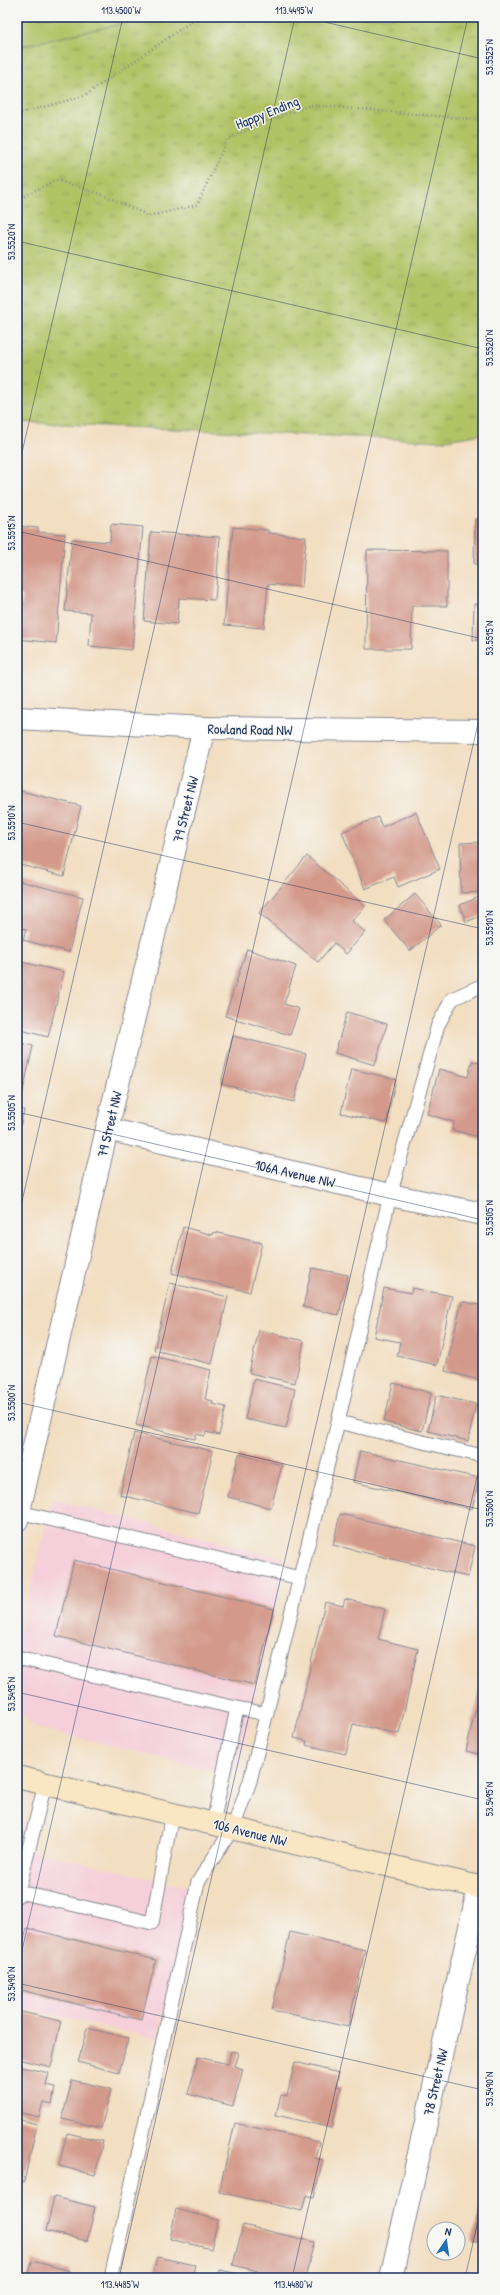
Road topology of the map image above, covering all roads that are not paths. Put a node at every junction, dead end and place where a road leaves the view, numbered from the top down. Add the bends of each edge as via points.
1 (17, 718) edge
2 (204, 728) junction
3 (483, 731) edge
4 (483, 985) edge
5 (107, 1129) junction
6 (390, 1195) junction
7 (483, 1214) edge
8 (338, 1422) junction
9 (483, 1456) edge
10 (18, 1516) edge
11 (300, 1578) junction
12 (17, 1658) edge
13 (236, 1708) junction
14 (267, 1714) junction
15 (17, 1777) edge
16 (45, 1784) junction
17 (172, 1814) junction
18 (223, 1826) junction
19 (481, 1887) edge
20 (18, 1894) edge
21 (111, 2278) edge
22 (391, 2278) edge

1 - 2 street, Rowland Road NW
2 - 3 street, Rowland Road NW
2 - 5 street, 79 Street NW
4 - 6 lane via 452,999 438,1025
5 - 6 street, 106A Avenue NW
5 - 10 street, 79 Street NW
6 - 7 street, 106A Avenue NW
6 - 8 lane
8 - 9 lane
8 - 11 lane
10 - 11 lane
11 - 14 lane
12 - 13 lane
13 - 14 lane
13 - 18 lane
14 - 18 lane via 250,1781
15 - 16 main road, 106 Avenue NW
16 - 17 main road, 106 Avenue NW
16 - 20 lane
17 - 18 main road, 106 Avenue NW
17 - 20 lane via 152,1923
18 - 19 main road, 106 Avenue NW
18 - 21 lane via 198,1882
19 - 22 street, 78 Street NW

